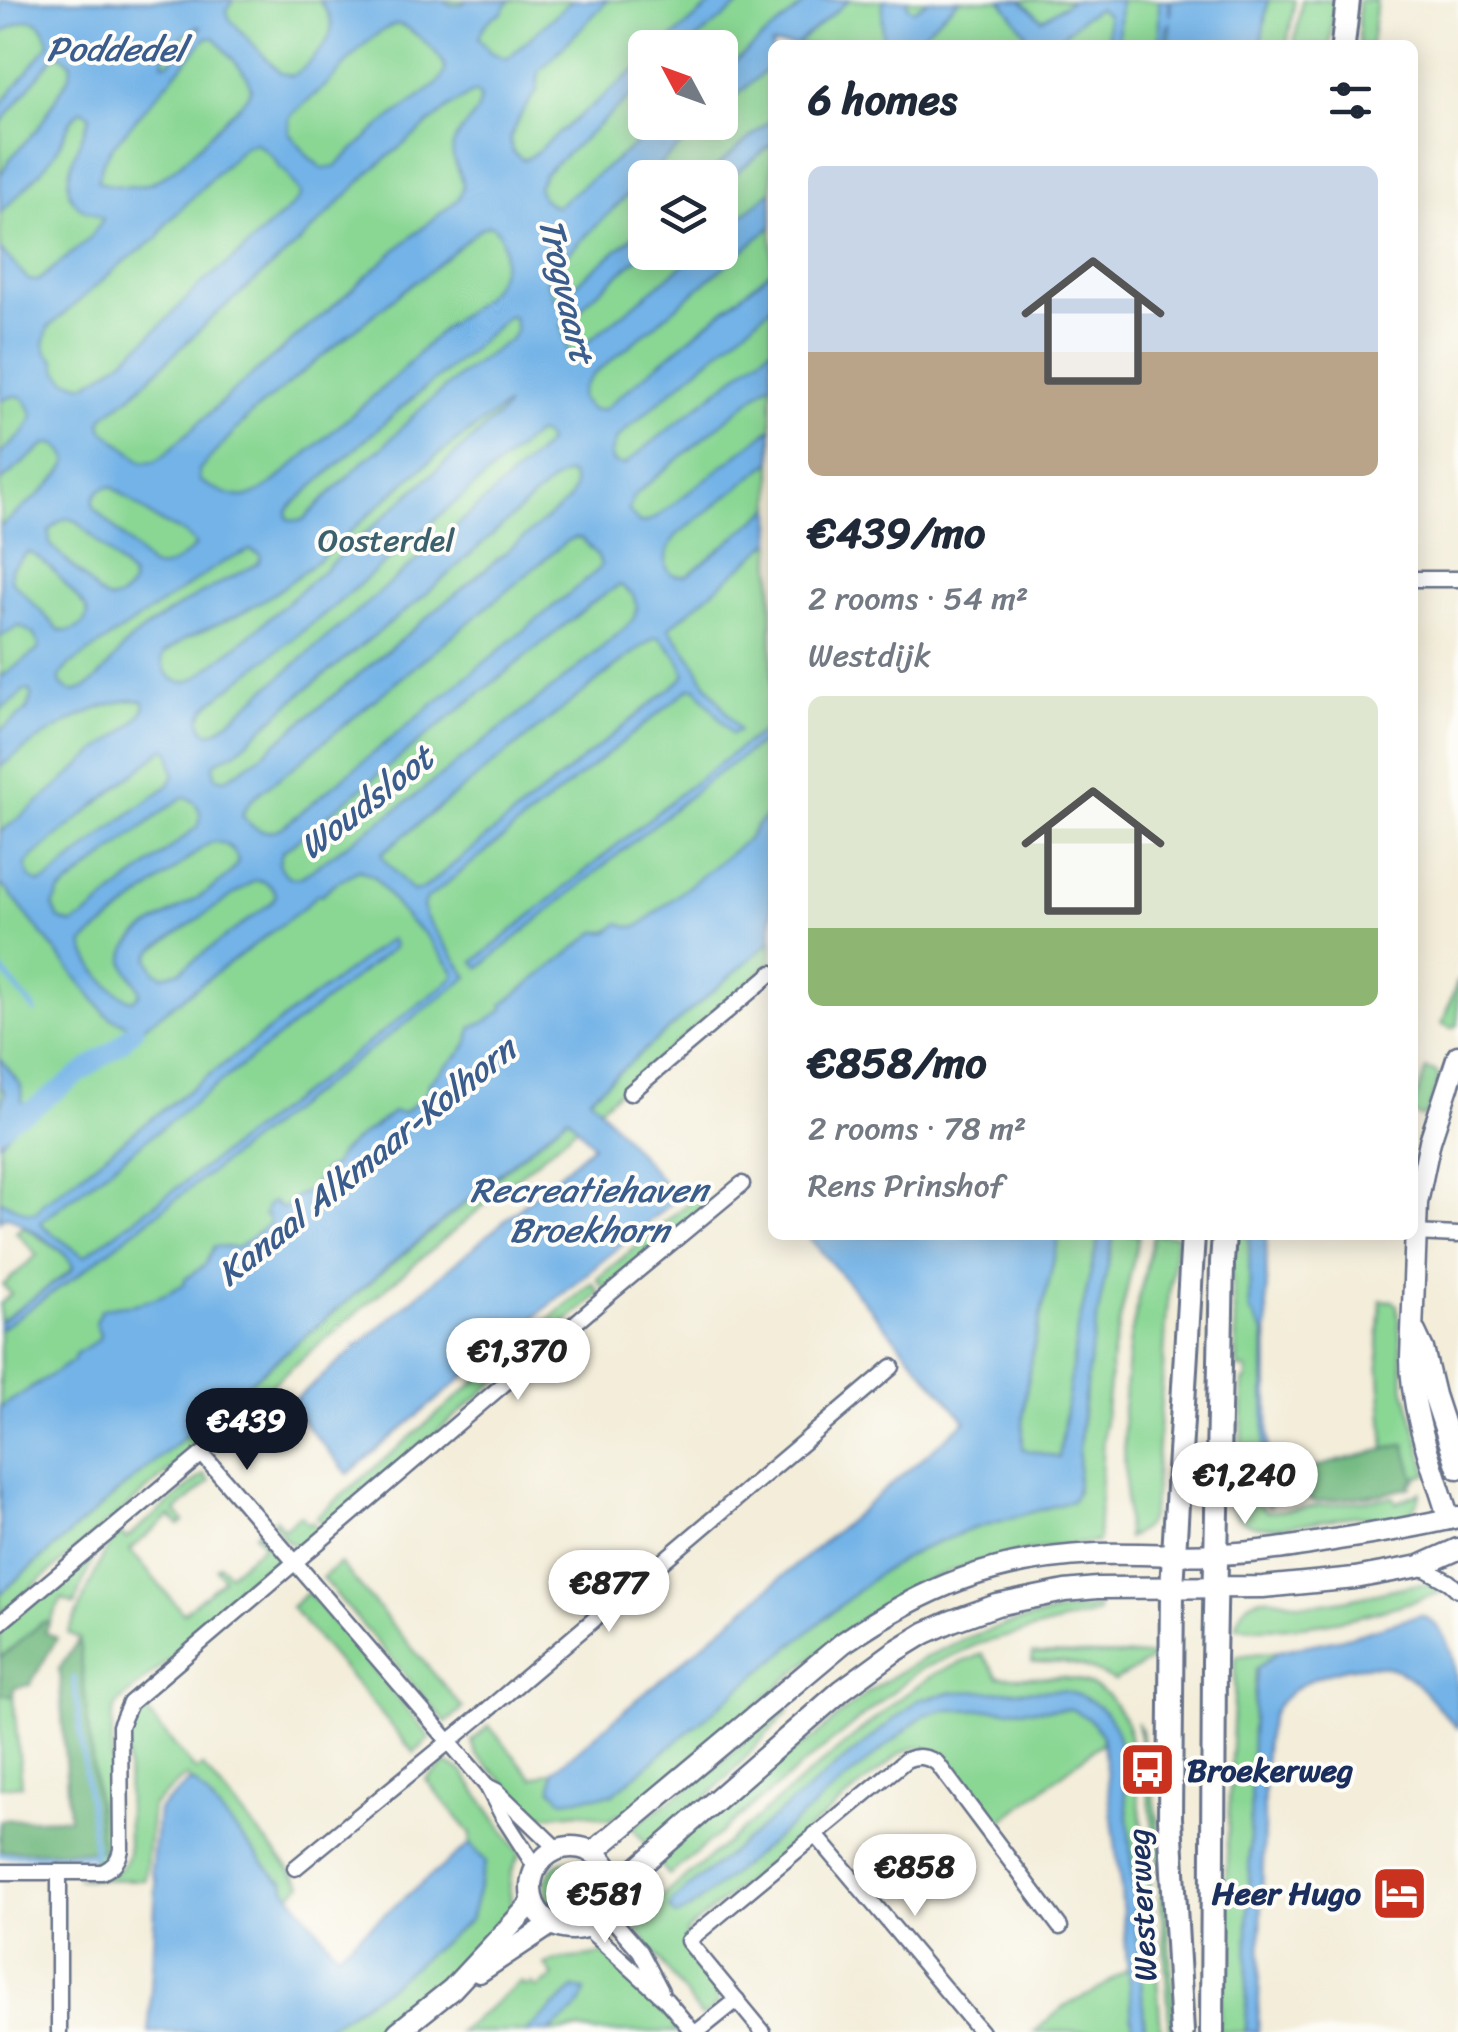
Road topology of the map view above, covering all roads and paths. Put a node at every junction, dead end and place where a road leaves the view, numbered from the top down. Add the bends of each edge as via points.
1 (1348, 0) edge
2 (1344, 40) edge
3 (1418, 579) edge
4 (1458, 579) edge
5 (768, 975) edge
6 (1458, 1056) edge
7 (630, 1094) dead end
8 (742, 1184) dead end
9 (1418, 1204) edge
10 (1418, 1233) edge
11 (1458, 1235) edge
12 (1193, 1240) edge
13 (1224, 1240) edge
14 (1414, 1240) edge
15 (1412, 1326) junction
16 (892, 1367) dead end
17 (1458, 1468) edge
18 (1453, 1518) edge
19 (1458, 1549) edge
20 (1174, 1554) junction
21 (1215, 1554) junction
22 (295, 1562) junction
23 (1420, 1566) junction
24 (1172, 1588) junction
25 (1215, 1588) junction
26 (1458, 1590) edge
27 (0, 1623) edge
28 (449, 1742) junction
29 (487, 1786) junction
30 (815, 1834) junction
31 (557, 1849) junction
32 (593, 1852) junction
33 (296, 1868) dead end
34 (536, 1868) junction
35 (0, 1872) edge
36 (58, 1872) junction
37 (614, 1889) junction
38 (534, 1902) junction
39 (606, 1912) junction
40 (552, 1924) junction
41 (1060, 1926) dead end
42 (586, 1927) junction
43 (452, 1990) junction
44 (666, 2000) junction
45 (737, 2000) junction
46 (59, 2032) edge
47 (398, 2032) edge
48 (695, 2032) edge
49 (763, 2032) edge
50 (981, 2032) edge
51 (1182, 2032) edge
52 (1212, 2032) edge

1 - 2 main road
3 - 4 street
5 - 7 street
6 - 9 street
8 - 22 street
10 - 11 street
12 - 20 main road, Westerweg
13 - 21 main road, Westerweg
14 - 15 street
15 - 17 street
15 - 18 street via 1418,1414
16 - 28 street
18 - 21 street
19 - 23 street
20 - 21 street
20 - 24 main road, Westerweg
20 - 32 street via 1012,1564 920,1595 816,1664
21 - 25 main road, Westerweg
22 - 27 street via 202,1454
22 - 28 street
22 - 36 street via 130,1703 120,1726 120,1857 102,1872
23 - 25 street via 1322,1582
23 - 26 street
24 - 25 street
24 - 37 street via 1065,1591 997,1605 924,1633 842,1690
24 - 51 main road, Westerweg via 1170,1818
25 - 52 main road, Westerweg
28 - 29 street
28 - 33 street
29 - 31 street
29 - 34 street
30 - 41 street via 906,1760 925,1757 937,1764
30 - 45 street via 688,1941
30 - 50 street
31 - 32 street
31 - 34 street
32 - 37 street via 610,1871
34 - 38 street
35 - 36 street
36 - 46 street
37 - 39 street
38 - 40 street
38 - 43 street
39 - 42 street
39 - 44 street via 640,1951
40 - 42 street
40 - 43 street
42 - 44 street
43 - 47 street
44 - 48 street
45 - 48 street
45 - 49 street

